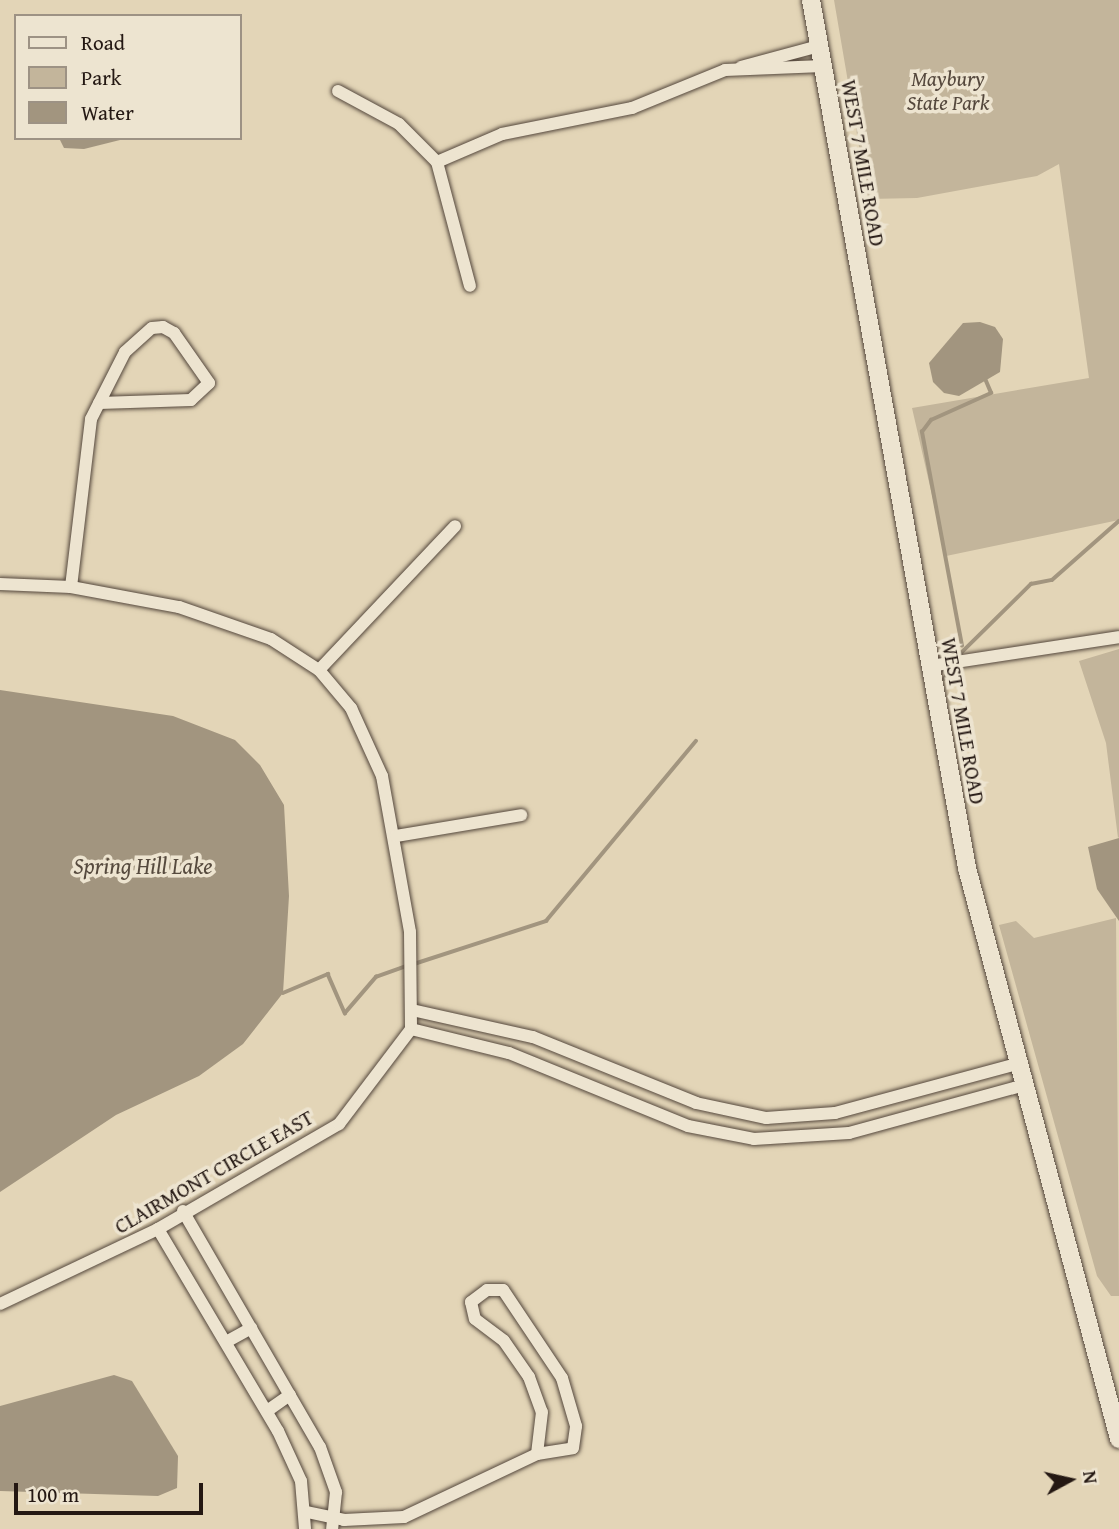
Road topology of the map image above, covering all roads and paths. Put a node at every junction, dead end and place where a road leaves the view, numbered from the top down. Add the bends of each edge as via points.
1 (811, 0) edge
2 (819, 46) junction
3 (823, 66) junction
4 (737, 68) junction
5 (338, 91) dead end
6 (437, 162) junction
7 (470, 286) dead end
8 (99, 403) junction
9 (455, 526) dead end
10 (0, 583) edge
11 (71, 587) junction
12 (1119, 637) edge
13 (930, 666) junction
14 (319, 670) junction
15 (521, 815) dead end
16 (396, 836) junction
17 (412, 1010) junction
18 (411, 1029) junction
19 (581, 1059) junction
20 (1020, 1063) junction
21 (574, 1079) junction
22 (1025, 1085) junction
23 (867, 1105) junction
24 (733, 1113) junction
25 (874, 1127) junction
26 (729, 1136) junction
27 (183, 1211) junction
28 (158, 1228) junction
29 (0, 1304) edge
30 (251, 1328) junction
31 (226, 1342) junction
32 (290, 1395) junction
33 (267, 1411) junction
34 (1119, 1438) edge
35 (537, 1454) junction
36 (307, 1512) junction
37 (333, 1523) edge
38 (305, 1529) edge

1 - 2 street, WEST 7 MILE ROAD
2 - 3 street, WEST 7 MILE ROAD
2 - 4 street
3 - 4 street
3 - 13 street, WEST 7 MILE ROAD
4 - 6 street via 697,78 622,111 502,134
5 - 6 street via 399,124
6 - 7 street
8 - 8 street via 125,352 152,328 174,333 209,383 191,400
8 - 11 street via 81,461
9 - 14 street
10 - 11 street
11 - 14 street via 219,619 280,643
12 - 13 street
13 - 20 street, WEST 7 MILE ROAD via 967,868
14 - 16 street via 371,743
15 - 16 street
16 - 17 street via 410,932
17 - 18 street
17 - 19 street via 533,1037
18 - 21 street via 509,1053
18 - 27 street, CLAIRMONT CIRCLE EAST via 339,1124
19 - 21 street
19 - 24 street
20 - 22 street, WEST 7 MILE ROAD
20 - 23 street
21 - 26 street
22 - 25 street
22 - 34 street, WEST 7 MILE ROAD
23 - 24 street via 795,1118
23 - 25 street
24 - 26 street
25 - 26 street via 789,1141
27 - 28 street, CLAIRMONT CIRCLE EAST
27 - 30 street
28 - 29 street, CLAIRMONT CIRCLE EAST
28 - 31 street
30 - 31 street
30 - 32 street
31 - 33 street
32 - 33 street
32 - 37 street via 332,1475
33 - 36 street via 301,1481
35 - 35 street via 573,1448 572,1406 535,1331 503,1290 486,1290 471,1302 475,1319 505,1341 529,1377 542,1412
35 - 37 street via 416,1513 387,1521
36 - 37 street
36 - 38 street

